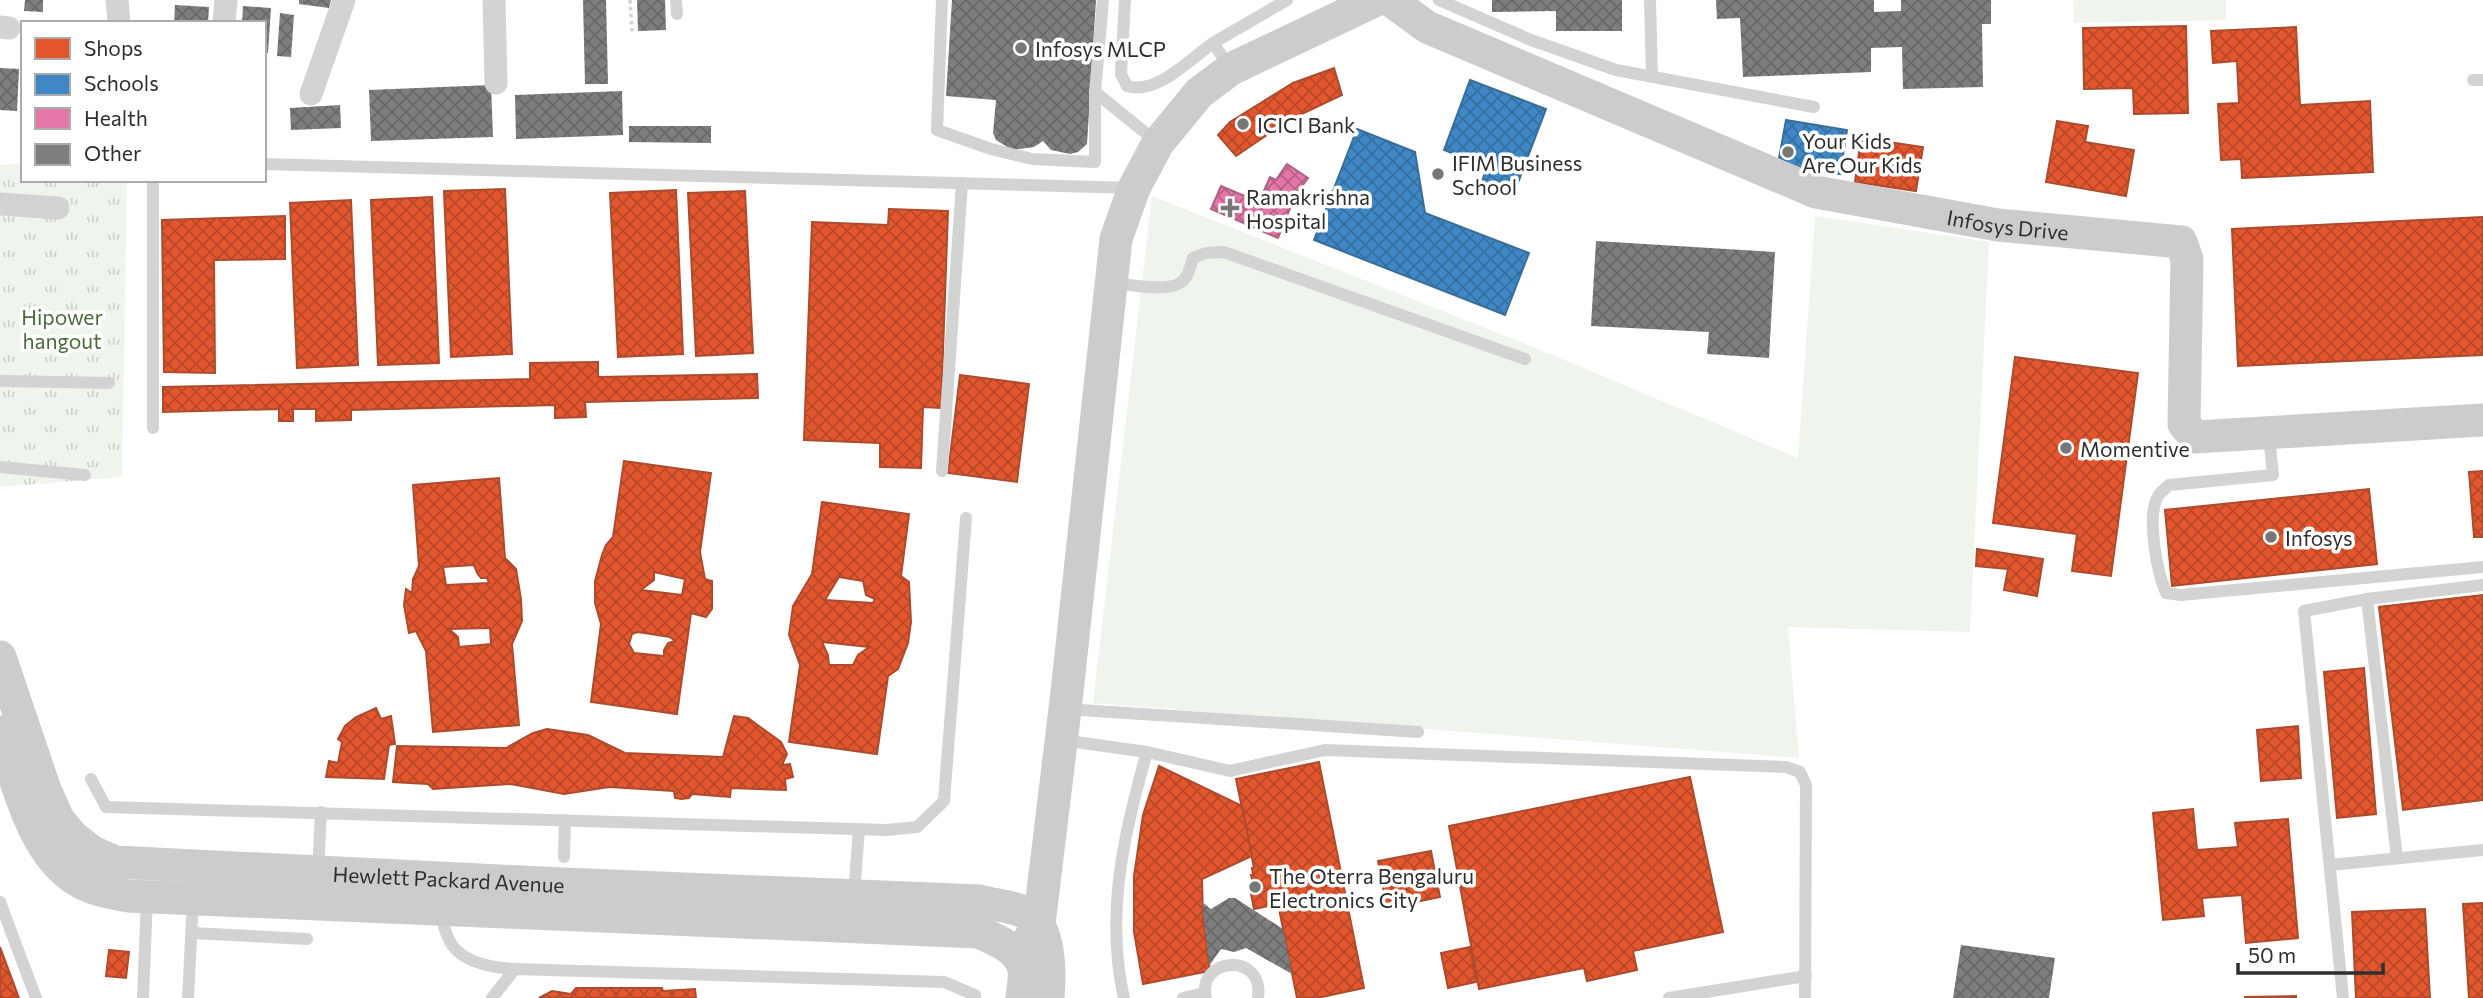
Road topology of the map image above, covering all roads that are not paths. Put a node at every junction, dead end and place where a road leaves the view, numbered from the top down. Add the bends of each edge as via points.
1 (117, 0) edge
2 (226, 0) edge
3 (344, 0) edge
4 (494, 0) edge
5 (676, 0) edge
6 (942, 0) edge
7 (1103, 0) edge
8 (1125, 0) edge
9 (1286, 0) edge
10 (1376, 0) edge
11 (1390, 0) edge
12 (1439, 0) edge
13 (1650, 0) edge
14 (677, 14) dead end
15 (119, 21) edge
16 (224, 21) edge
17 (1222, 56) junction
18 (1651, 77) junction
19 (496, 83) dead end
20 (1095, 92) junction
21 (311, 94) dead end
22 (1814, 107) dead end
23 (1158, 143) junction
24 (266, 163) edge
25 (153, 182) edge
26 (962, 183) junction
27 (1134, 188) junction
28 (0, 204) edge
29 (58, 208) dead end
30 (1112, 282) junction
31 (1525, 359) dead end
32 (0, 381) edge
33 (109, 383) dead end
34 (2483, 420) edge
35 (153, 428) dead end
36 (2269, 433) junction
37 (0, 467) edge
38 (942, 471) dead end
39 (85, 475) dead end
40 (966, 518) dead end
41 (2483, 567) edge
42 (2483, 585) edge
43 (2367, 598) junction
44 (0, 657) edge
45 (1063, 724) junction
46 (0, 732) edge
47 (1418, 732) dead end
48 (1147, 752) junction
49 (91, 779) dead end
50 (321, 812) junction
51 (565, 820) junction
52 (859, 829) junction
53 (2483, 850) edge
54 (564, 857) dead end
55 (2397, 858) junction
56 (2330, 865) junction
57 (318, 872) junction
58 (108, 877) junction
59 (854, 896) junction
60 (147, 897) junction
61 (193, 898) junction
62 (0, 902) edge
63 (439, 909) junction
64 (1032, 918) junction
65 (192, 933) junction
66 (307, 939) dead end
67 (1010, 950) junction
68 (515, 969) junction
69 (1806, 976) junction
70 (1205, 996) edge
71 (36, 998) edge
72 (143, 998) edge
73 (188, 998) edge
74 (492, 998) edge
75 (975, 998) edge
76 (1022, 998) edge
77 (1048, 998) edge
78 (1124, 998) edge
79 (1183, 998) edge
80 (1258, 998) edge
81 (1669, 998) edge
82 (1805, 998) edge
83 (2343, 998) edge

1 - 15 street
2 - 16 street
3 - 21 street
4 - 19 street
5 - 14 lane
6 - 20 lane via 937,130 1032,159 1095,162
7 - 20 lane
8 - 17 lane via 1121,74 1127,86 1150,86
9 - 17 lane
10 - 17 street
11 - 36 street, Infosys Drive via 1427,27 1816,192 1998,225 2181,242 2187,260 2184,424 2195,437
12 - 18 lane via 1531,40 1616,70
13 - 18 lane
17 - 23 street
18 - 22 lane
20 - 23 lane
23 - 27 street
24 - 26 lane
25 - 35 lane
26 - 27 lane
26 - 38 lane
27 - 30 street via 1116,239
28 - 29 street
30 - 31 lane via 1157,288 1179,284 1194,258 1224,252
30 - 45 street
32 - 33 lane
34 - 36 street, Infosys Drive
36 - 41 lane via 2273,475 2169,485 2157,498 2153,532 2158,574 2166,593
37 - 39 lane
40 - 52 lane via 944,802 917,827
42 - 43 lane
43 - 55 lane
43 - 56 lane via 2304,611
44 - 58 street, Hewlett Packard Avenue via 58,819 92,852
45 - 47 lane
45 - 48 lane
45 - 64 street
46 - 58 street, Hewlett Packard Avenue via 31,822 57,863 76,879
48 - 69 lane via 1230,771 1325,750 1786,767 1800,772 1806,785
48 - 78 lane via 1128,816 1116,896 1117,967
49 - 50 lane via 106,807
50 - 51 lane
50 - 57 lane
51 - 52 lane
51 - 54 lane
52 - 59 lane
53 - 55 lane
55 - 56 lane
56 - 83 lane
57 - 58 street, Hewlett Packard Avenue
57 - 59 street, Hewlett Packard Avenue
58 - 60 street, Hewlett Packard Avenue
59 - 64 street, Hewlett Packard Avenue via 980,901
60 - 61 street, Hewlett Packard Avenue
60 - 72 lane
61 - 63 street, Hewlett Packard Avenue
61 - 65 lane
62 - 71 lane
63 - 67 street, Hewlett Packard Avenue via 978,932
63 - 68 lane via 453,946 491,968
64 - 67 street
64 - 77 street via 1049,960
65 - 66 lane
65 - 73 lane
67 - 76 street via 1024,968
68 - 74 lane
68 - 75 lane via 944,982
69 - 81 lane
69 - 82 lane
70 - 79 lane
70 - 80 lane via 1212,972 1234,964 1251,972

